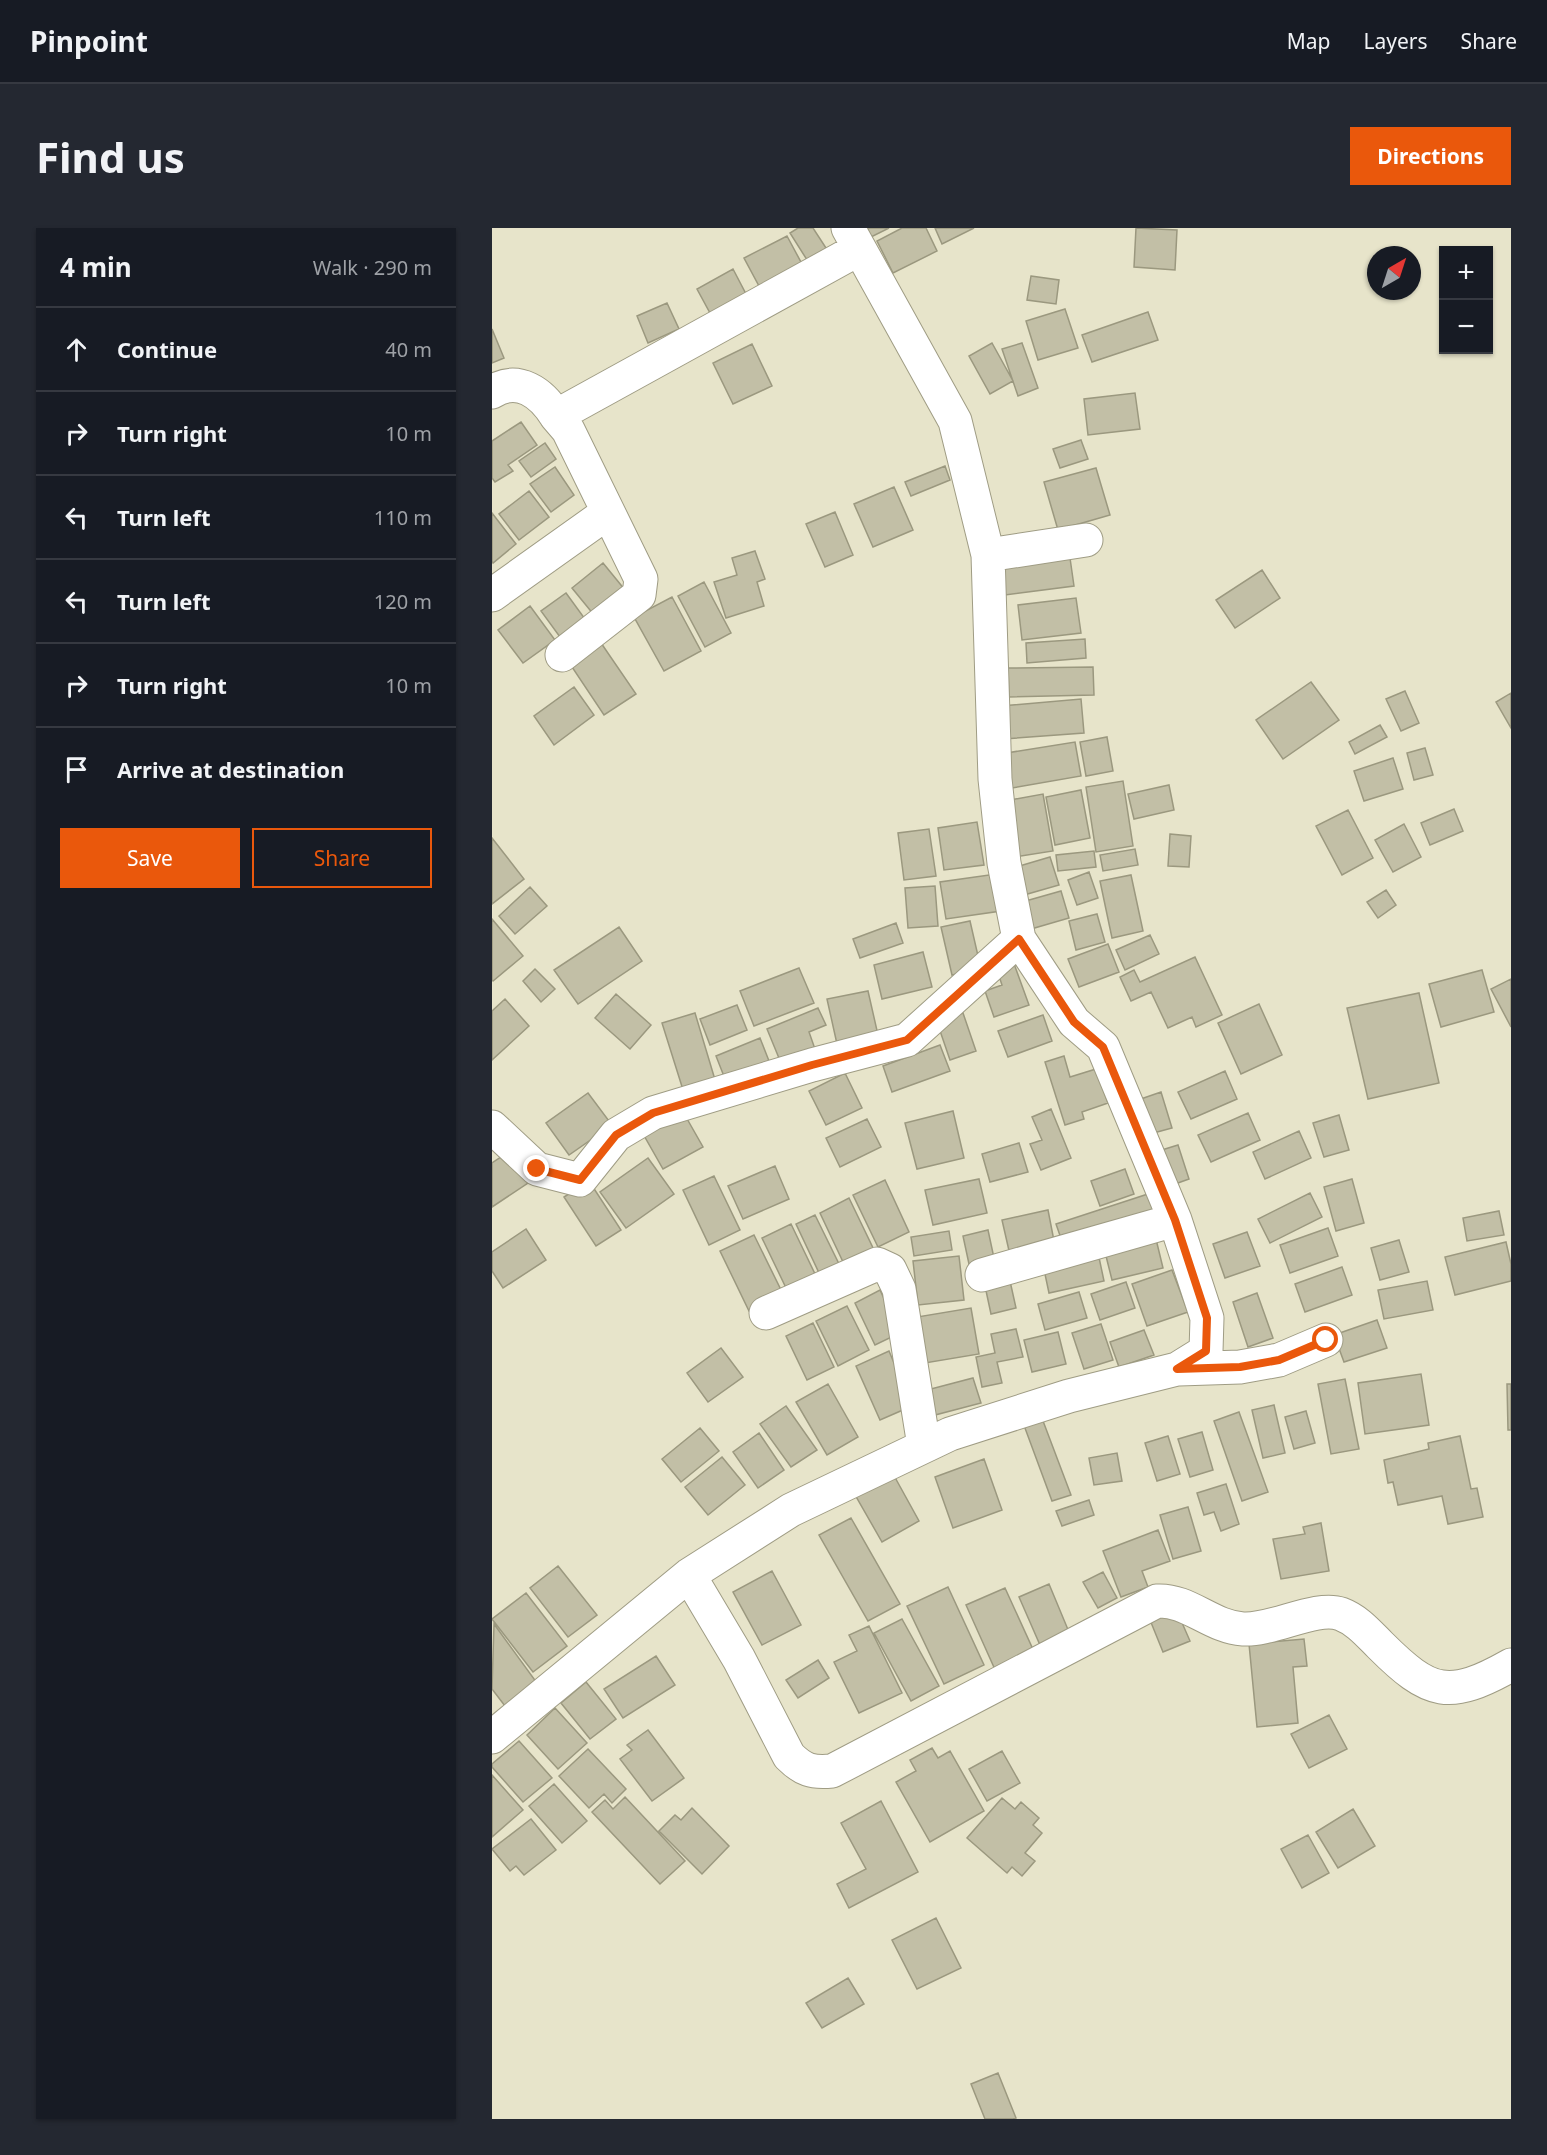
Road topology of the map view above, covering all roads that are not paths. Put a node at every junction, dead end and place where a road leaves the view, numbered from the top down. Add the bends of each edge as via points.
1 (854, 238) edge
2 (492, 392) edge
3 (556, 416) junction
4 (607, 513) junction
5 (1086, 540) dead end
6 (988, 555) junction
7 (492, 595) edge
8 (562, 655) dead end
9 (1019, 939) junction
10 (492, 1127) edge
11 (1175, 1220) junction
12 (982, 1275) dead end
13 (766, 1313) dead end
14 (1326, 1340) dead end
15 (1177, 1369) junction
16 (924, 1446) junction
17 (689, 1575) junction
18 (1511, 1665) edge
19 (492, 1737) edge

1 - 3 street
1 - 6 street via 955,421
2 - 3 street via 501,387 525,387 545,398
3 - 4 street via 568,430
4 - 7 street
4 - 8 street via 640,579 639,595
5 - 6 street
6 - 9 street via 994,778 1004,863
9 - 10 street via 907,1040 653,1113 616,1135 580,1180 537,1169
9 - 11 street via 1074,1022 1103,1047
11 - 12 street
11 - 15 street via 1207,1318 1206,1351
13 - 16 street via 877,1264 890,1270 899,1289
14 - 15 street via 1279,1360 1240,1367
15 - 16 street via 1069,1396
16 - 17 street via 790,1510
17 - 18 street via 739,1659 789,1756 815,1773 832,1771 1157,1601 1179,1603 1243,1629 1340,1613 1361,1625 1420,1681 1442,1688 1467,1686
17 - 19 street

